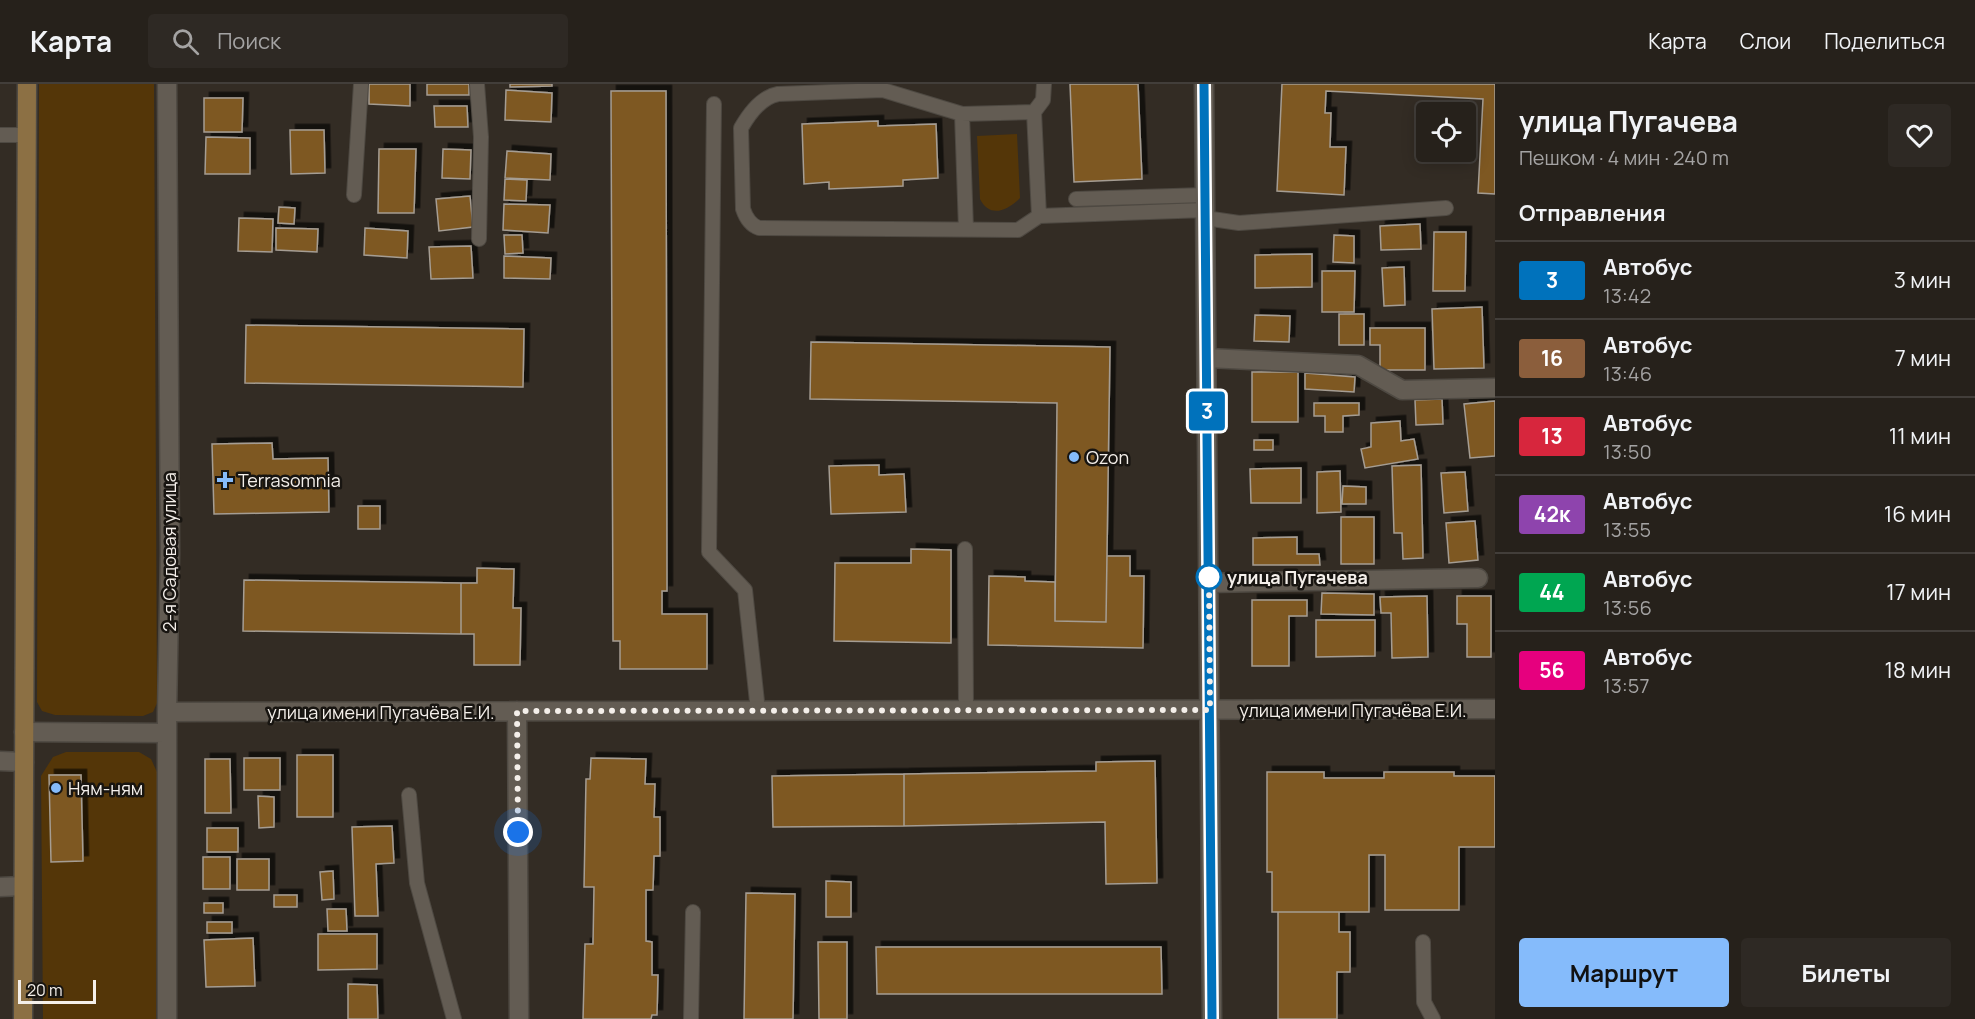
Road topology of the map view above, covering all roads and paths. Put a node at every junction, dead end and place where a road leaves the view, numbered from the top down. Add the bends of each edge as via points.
1 (27, 84) edge
2 (167, 84) edge
3 (361, 84) edge
4 (477, 84) edge
5 (1044, 84) edge
6 (1204, 84) edge
7 (714, 104) dead end
8 (1034, 112) junction
9 (962, 114) junction
10 (0, 135) edge
11 (26, 135) junction
12 (354, 195) dead end
13 (1077, 200) dead end
14 (1205, 208) junction
15 (1446, 208) dead end
16 (1039, 216) junction
17 (966, 229) junction
18 (479, 239) dead end
19 (1207, 358) junction
20 (1495, 387) edge
21 (965, 549) dead end
22 (1478, 578) dead end
23 (1209, 583) junction
24 (1495, 709) edge
25 (1210, 710) junction
26 (517, 711) junction
27 (758, 711) junction
28 (966, 711) junction
29 (167, 712) junction
30 (24, 732) junction
31 (167, 733) junction
32 (0, 761) edge
33 (24, 762) junction
34 (409, 795) dead end
35 (23, 886) junction
36 (0, 888) edge
37 (693, 912) dead end
38 (1423, 942) dead end
39 (23, 1019) edge
40 (167, 1019) edge
41 (454, 1019) edge
42 (519, 1019) edge
43 (691, 1019) edge
44 (1212, 1019) edge
45 (1433, 1019) edge

1 - 11 street
2 - 29 street, 2-я Садовая улица
3 - 12 lane
4 - 18 lane via 481,137
5 - 8 lane via 1044,100
6 - 14 street
7 - 27 lane via 709,552 745,590
8 - 9 lane
8 - 16 lane
9 - 17 lane
9 - 17 lane via 883,90 769,96 741,128 743,209 746,218 759,228
10 - 11 lane
11 - 30 street
13 - 14 lane
14 - 15 lane via 1239,222
14 - 16 lane
14 - 19 street
16 - 17 lane via 1018,230
19 - 20 street via 1358,365 1402,390
19 - 23 street
21 - 28 lane
22 - 23 street
23 - 25 street
24 - 25 street, улица имени Пугачёва Е.И.
25 - 28 street, улица имени Пугачёва Е.И.
25 - 44 street
26 - 27 street, улица имени Пугачёва Е.И.
26 - 29 street, улица имени Пугачёва Е.И.
26 - 42 street
27 - 28 street, улица имени Пугачёва Е.И.
29 - 31 street, 2-я Садовая улица
30 - 31 street
30 - 33 street
31 - 40 street, 2-я Садовая улица
32 - 33 street
33 - 35 street
34 - 41 lane via 417,883
35 - 36 street
35 - 39 street
37 - 43 lane
38 - 45 lane via 1424,1002

